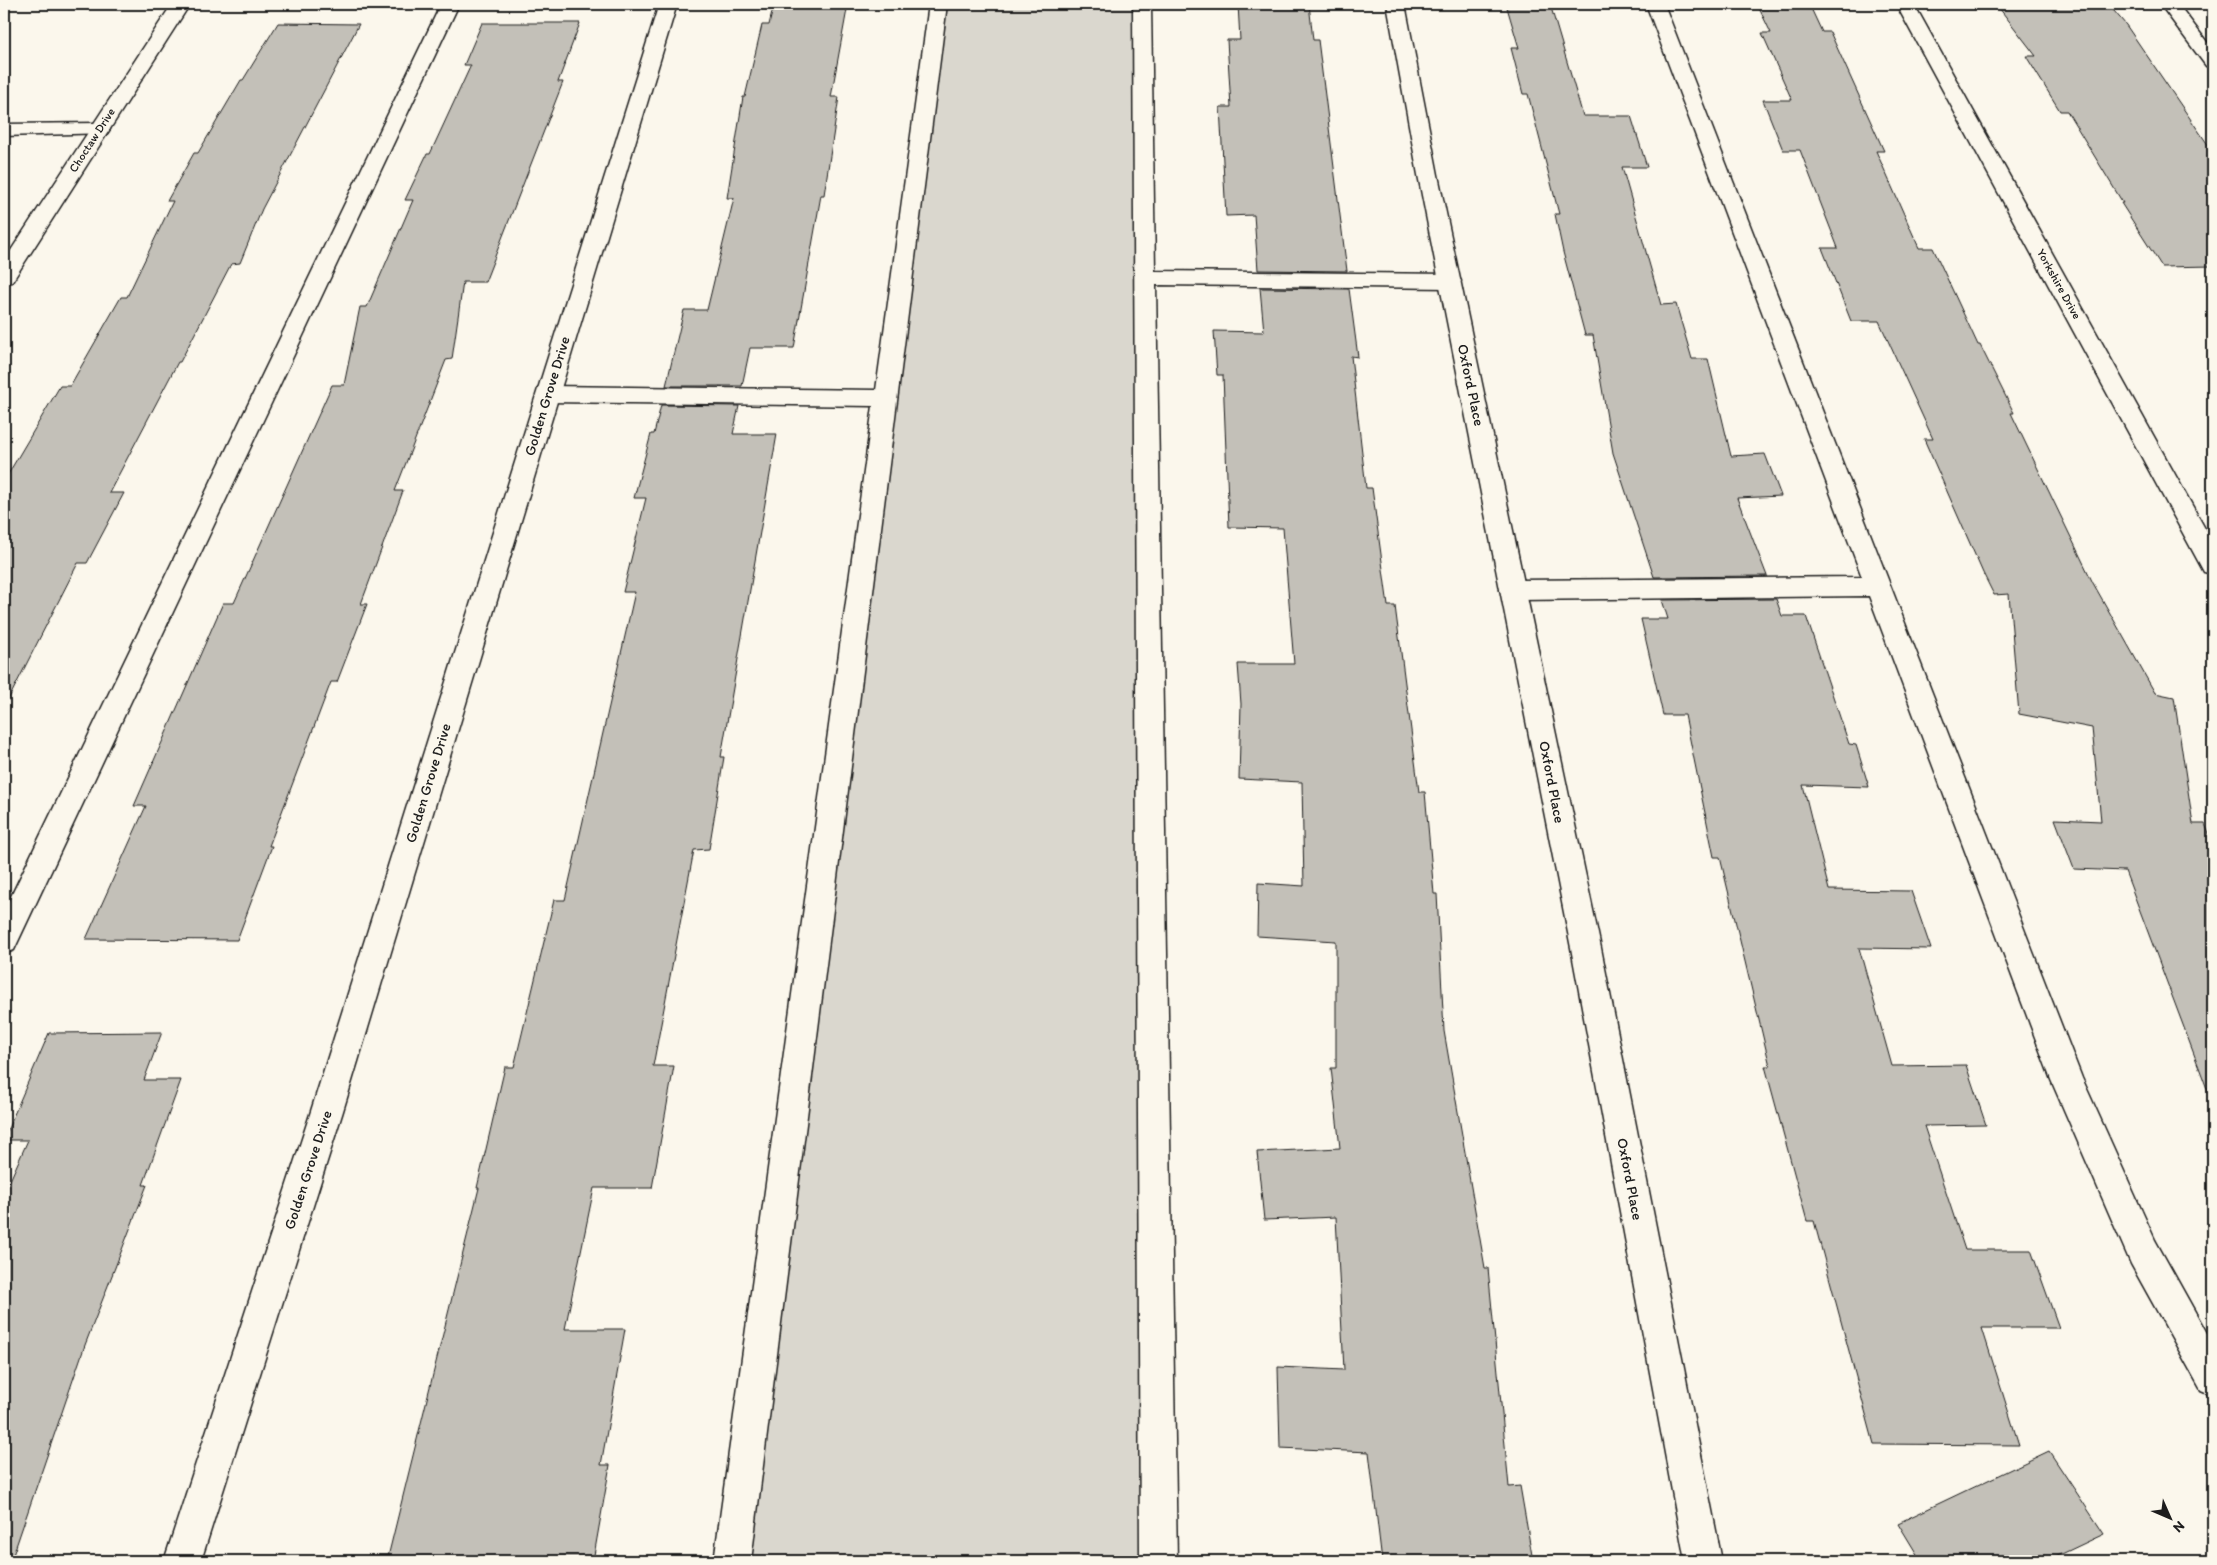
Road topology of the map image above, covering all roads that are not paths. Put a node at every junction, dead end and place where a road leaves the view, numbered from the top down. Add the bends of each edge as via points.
1 (181, 4) edge
2 (450, 4) edge
3 (668, 4) edge
4 (938, 4) edge
5 (1142, 4) edge
6 (1396, 4) edge
7 (1655, 4) edge
8 (1905, 4) edge
9 (2169, 4) edge
10 (2213, 62) edge
11 (100, 129) junction
12 (4, 130) edge
13 (4, 277) edge
14 (1145, 278) junction
15 (1450, 282) junction
16 (548, 394) junction
17 (886, 398) junction
18 (2213, 565) edge
19 (1877, 586) junction
20 (1513, 590) junction
21 (4, 941) edge
22 (2213, 1378) edge
23 (182, 1561) edge
24 (732, 1561) edge
25 (1159, 1561) edge
26 (1704, 1561) edge

1 - 11 street, Choctaw Drive
2 - 21 street
3 - 16 street, Golden Grove Drive
4 - 17 street
5 - 14 street
6 - 15 street, Oxford Place
7 - 19 street
8 - 18 street, Yorkshire Drive
9 - 10 street
11 - 12 street
11 - 13 street, Choctaw Drive
14 - 15 street
14 - 25 street
15 - 20 street, Oxford Place
16 - 17 street
16 - 23 street, Golden Grove Drive via 327,1110
17 - 24 street
19 - 20 street
19 - 22 street via 2067,1080 2143,1252
20 - 26 street, Oxford Place via 1586,948

